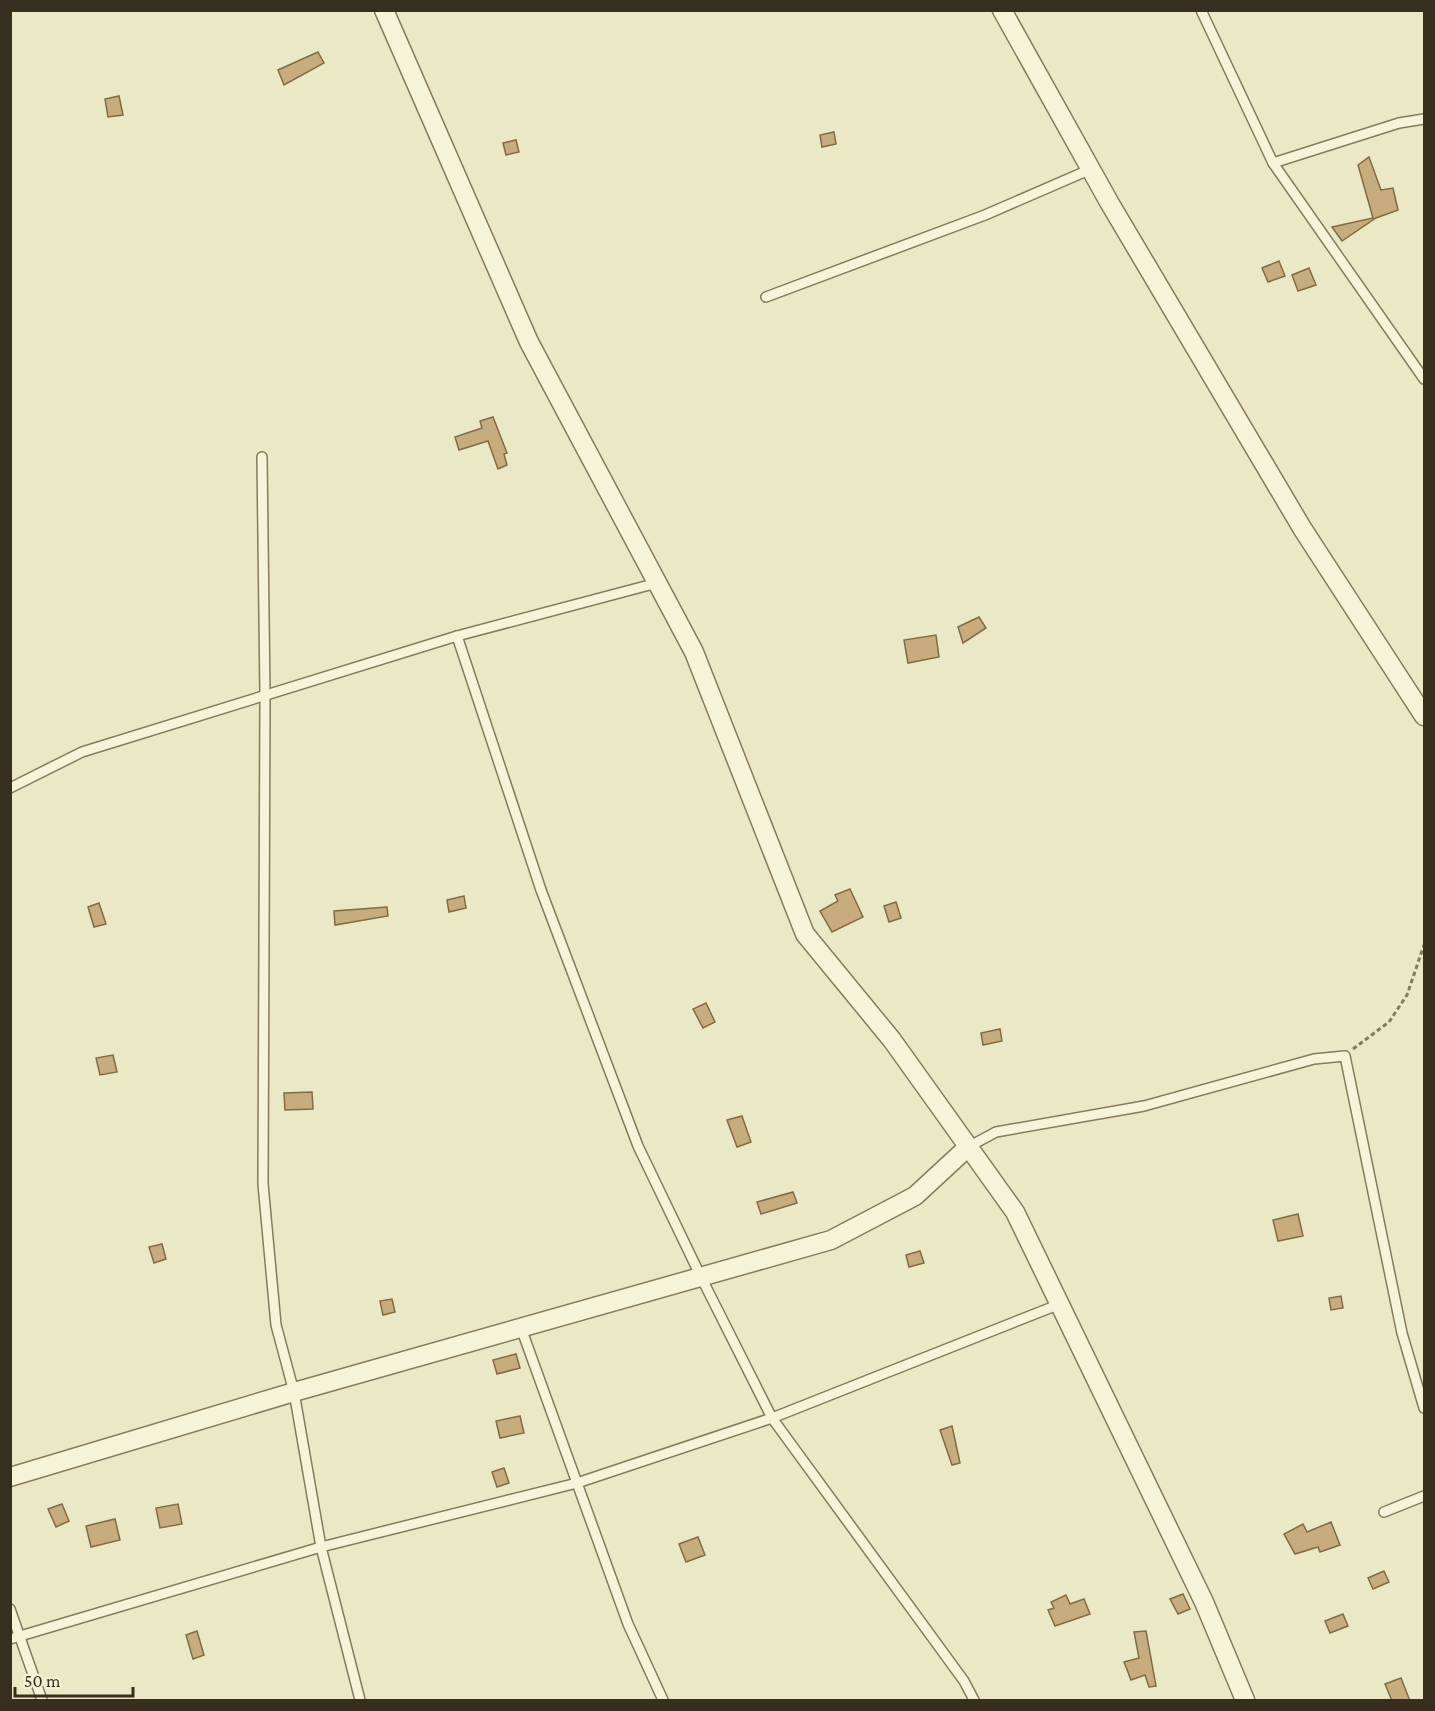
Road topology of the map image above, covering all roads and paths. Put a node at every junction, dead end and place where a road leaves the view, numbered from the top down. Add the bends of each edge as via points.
1 (384, 10) edge
2 (1002, 10) edge
3 (1201, 10) edge
4 (1425, 119) edge
5 (1273, 163) junction
6 (1091, 169) junction
7 (766, 297) dead end
8 (1425, 379) edge
9 (262, 457) dead end
10 (657, 583) junction
11 (457, 636) junction
12 (265, 696) junction
13 (1425, 716) edge
14 (10, 788) edge
15 (1425, 945) edge
16 (1345, 1056) junction
17 (968, 1147) junction
18 (701, 1277) junction
19 (1060, 1304) junction
20 (521, 1328) junction
21 (294, 1392) junction
22 (1425, 1408) edge
23 (772, 1418) junction
24 (10, 1477) edge
25 (577, 1483) junction
26 (1425, 1496) edge
27 (1384, 1512) dead end
28 (321, 1547) junction
29 (10, 1609) edge
30 (15, 1637) edge
31 (42, 1701) edge
32 (360, 1701) edge
33 (663, 1701) edge
34 (974, 1701) edge
35 (1245, 1701) edge

1 - 10 street via 529,342
2 - 6 street
3 - 5 lane
4 - 5 lane via 1399,123
5 - 8 lane
6 - 7 lane via 985,215
6 - 13 street via 1302,528
9 - 12 lane
10 - 11 lane
10 - 17 street via 694,652 806,934 892,1040
11 - 12 lane
11 - 18 lane via 541,890 625,1112
12 - 14 lane via 82,752
12 - 21 lane via 263,1184 276,1325
15 - 16 path via 1407,995 1389,1022
16 - 17 lane via 1314,1059 1144,1106 996,1132
16 - 22 lane via 1402,1333
17 - 18 street via 915,1196 831,1240
17 - 19 street via 1015,1212
18 - 20 street
18 - 23 lane
19 - 23 lane
19 - 35 street via 1204,1602
20 - 21 street
20 - 25 lane
21 - 24 street
21 - 28 lane
23 - 25 lane
23 - 34 lane via 964,1681
25 - 28 lane
25 - 33 lane via 628,1624
26 - 27 lane
28 - 30 lane
28 - 32 lane
29 - 30 lane
30 - 31 lane

